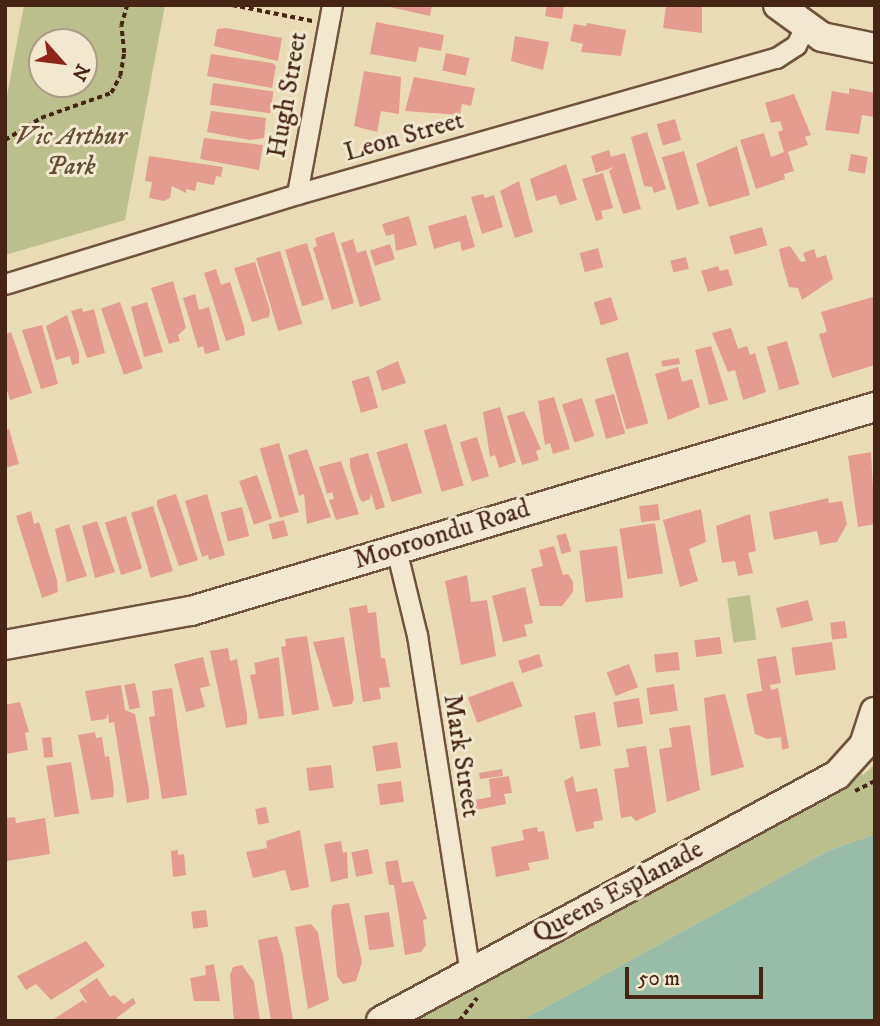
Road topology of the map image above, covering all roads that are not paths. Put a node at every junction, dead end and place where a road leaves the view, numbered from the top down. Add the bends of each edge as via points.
1 (778, 5) edge
2 (330, 15) edge
3 (805, 27) junction
4 (875, 48) edge
5 (297, 194) junction
6 (5, 284) edge
7 (875, 407) edge
8 (396, 549) junction
9 (5, 645) edge
10 (875, 712) edge
11 (470, 972) junction
12 (382, 1021) edge

1 - 3 street
2 - 5 street, Hugh Street
3 - 4 street via 836,41
3 - 5 street, Leon Street via 796,45 776,58
5 - 6 street, Leon Street
7 - 8 street, Mooroondu Road
8 - 9 street, Mooroondu Road via 191,611
8 - 11 street, Mark Street via 417,635
10 - 11 street, Queens Esplanade via 864,745 837,775
11 - 12 street, Queens Esplanade

